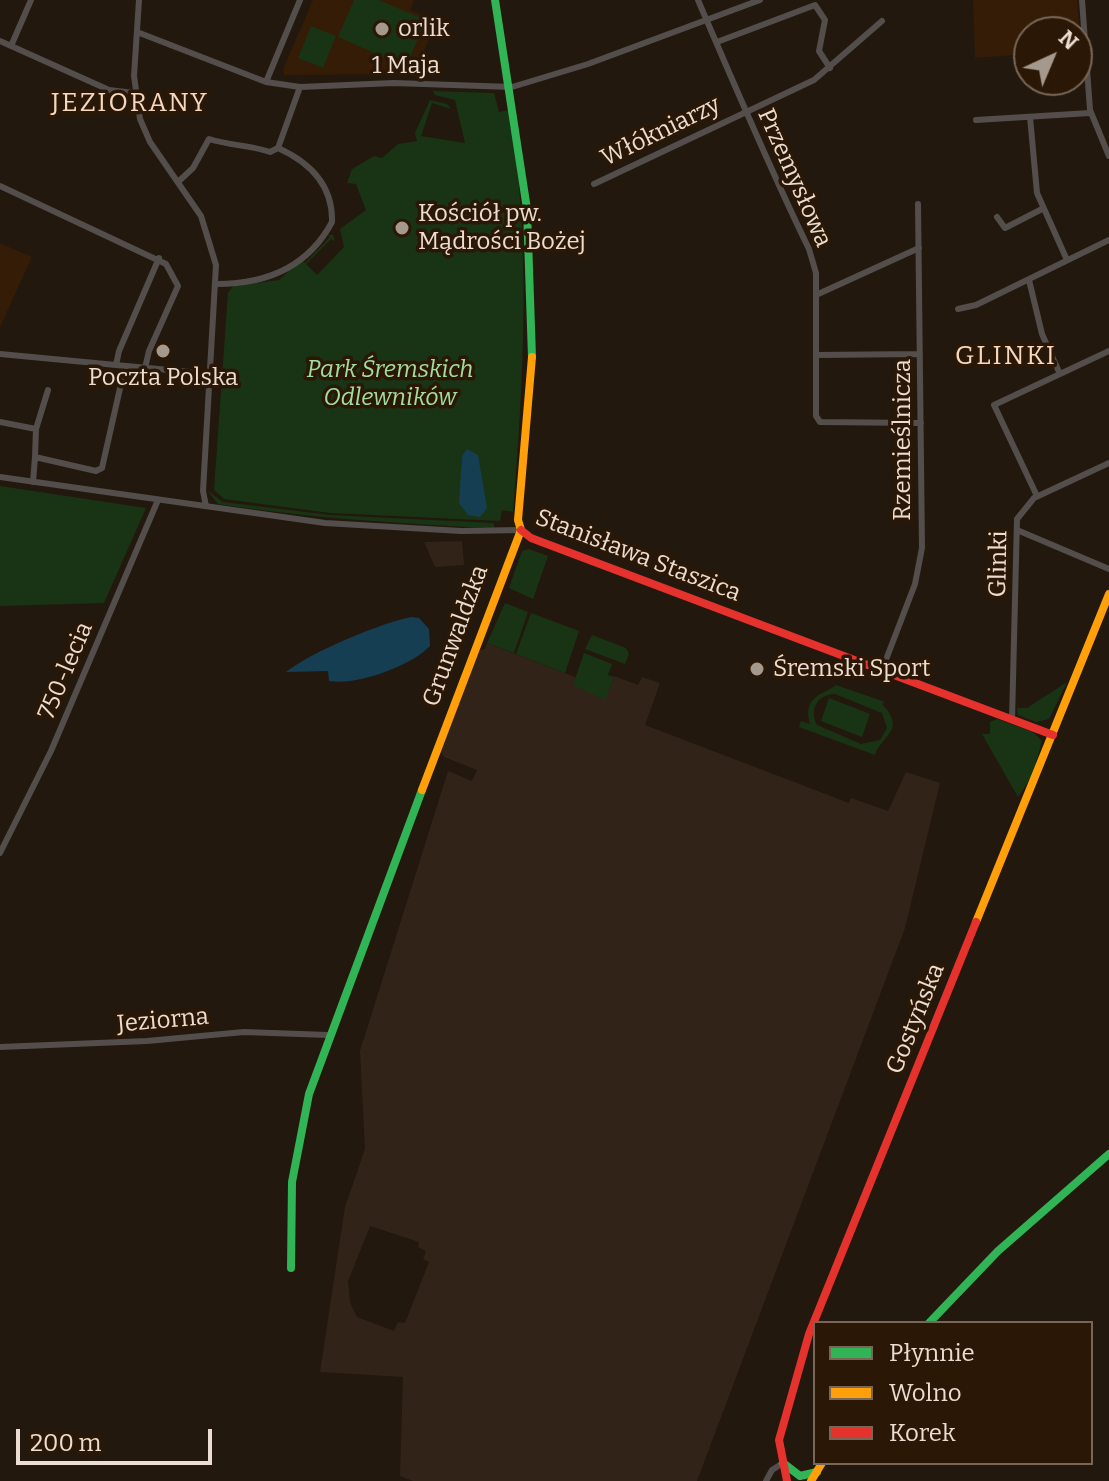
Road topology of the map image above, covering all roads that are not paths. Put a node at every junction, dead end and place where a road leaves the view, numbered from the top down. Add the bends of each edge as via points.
1 (31, 0) edge
2 (139, 0) edge
3 (300, 0) edge
4 (495, 0) edge
5 (698, 0) edge
6 (760, 0) edge
7 (1082, 0) edge
8 (707, 21) junction
9 (882, 21) dead end
10 (137, 32) junction
11 (0, 41) edge
12 (717, 42) junction
13 (11, 46) junction
14 (830, 68) junction
15 (266, 82) junction
16 (300, 87) junction
17 (512, 87) junction
18 (134, 93) junction
19 (743, 112) junction
20 (1090, 113) junction
21 (1030, 117) junction
22 (976, 120) dead end
23 (278, 148) junction
24 (1109, 156) edge
25 (178, 182) junction
26 (594, 184) dead end
27 (0, 186) edge
28 (918, 204) dead end
29 (1042, 209) junction
30 (997, 217) dead end
31 (1109, 240) edge
32 (919, 248) junction
33 (159, 258) junction
34 (1067, 260) junction
35 (1029, 280) junction
36 (217, 284) junction
37 (816, 295) junction
38 (958, 309) dead end
39 (1109, 351) edge
40 (0, 354) edge
41 (920, 354) junction
42 (816, 355) junction
43 (116, 365) junction
44 (125, 366) junction
45 (145, 368) junction
46 (211, 374) junction
47 (1060, 374) junction
48 (48, 390) dead end
49 (0, 422) edge
50 (921, 423) junction
51 (36, 429) junction
52 (35, 457) junction
53 (1109, 463) edge
54 (0, 477) edge
55 (33, 482) junction
56 (1037, 496) junction
57 (158, 500) junction
58 (206, 506) junction
59 (521, 530) junction
60 (1017, 530) junction
61 (1109, 569) edge
62 (1109, 594) edge
63 (882, 670) junction
64 (1012, 720) junction
65 (1053, 735) junction
66 (0, 853) edge
67 (328, 1035) junction
68 (0, 1047) edge
69 (1109, 1154) edge
70 (291, 1268) dead end
71 (814, 1321) edge
72 (931, 1321) edge
73 (813, 1324) edge
74 (783, 1463) junction
75 (821, 1465) edge
76 (817, 1472) junction
77 (786, 1478) edge
78 (800, 1479) edge
79 (766, 1481) edge
80 (811, 1481) edge

1 - 13 street
2 - 10 street
3 - 15 street
4 - 17 main road, Grunwaldzka
5 - 8 street, Przemysłowa
6 - 8 street
7 - 20 street
8 - 12 street, Przemysłowa
8 - 17 street
9 - 14 street, Włókniarzy
10 - 15 street, 1 Maja
10 - 18 street
11 - 13 street
12 - 14 street via 811,5 825,20 819,51
12 - 19 street, Przemysłowa
13 - 18 street via 109,90
14 - 19 street, Włókniarzy
15 - 16 street, 1 Maja
16 - 17 street, 1 Maja
16 - 23 street
17 - 59 main road, Grunwaldzka via 523,157 532,299
18 - 25 street via 145,132
19 - 26 street, Włókniarzy
19 - 37 street, Przemysłowa via 809,249
20 - 21 street
20 - 24 street
21 - 22 street
21 - 29 street via 1032,171
23 - 25 street via 235,148 209,139
23 - 36 street via 314,168 332,222 277,276
25 - 36 street via 207,229
27 - 33 street
28 - 32 street, Rzemieślnicza
29 - 30 street via 1005,228
29 - 34 street
31 - 34 street
32 - 37 street
32 - 41 street, Rzemieślnicza
33 - 43 street
33 - 45 street via 178,284
34 - 35 street
35 - 38 street
35 - 47 street via 1042,334
36 - 46 street
37 - 42 street, Przemysłowa
39 - 47 street
40 - 43 street
41 - 42 street
41 - 50 street, Rzemieślnicza
42 - 50 street, Przemysłowa via 815,411 820,422
43 - 44 street
44 - 45 street
44 - 52 street via 102,468
45 - 46 street
46 - 58 street
47 - 56 street via 994,405
48 - 51 street
49 - 51 street
50 - 63 street, Rzemieślnicza via 920,566
51 - 52 street
52 - 55 street
53 - 56 street
54 - 55 street, Stanisława Staszica
55 - 57 street, Stanisława Staszica
56 - 60 street, Glinki via 1018,517
57 - 58 street, Stanisława Staszica
57 - 66 street, 750-lecia via 51,751
58 - 59 street, Stanisława Staszica via 342,525
59 - 63 main road, Stanisława Staszica
59 - 67 main road, Grunwaldzka
60 - 61 street
60 - 64 street, Glinki
62 - 65 main road, Gostyńska
63 - 64 main road, Stanisława Staszica
64 - 65 main road, Stanisława Staszica
65 - 71 main road, Gostyńska
67 - 68 street, Jeziorna via 244,1032
67 - 70 main road, Grunwaldzka via 294,1168
69 - 72 main road via 998,1251
73 - 74 main road, Gostyńska via 781,1428 778,1446
74 - 77 main road, Gostyńska
74 - 78 main road
74 - 79 street
75 - 76 main road
76 - 78 main road
76 - 80 main road
77 - 78 main road, Gostyńska

